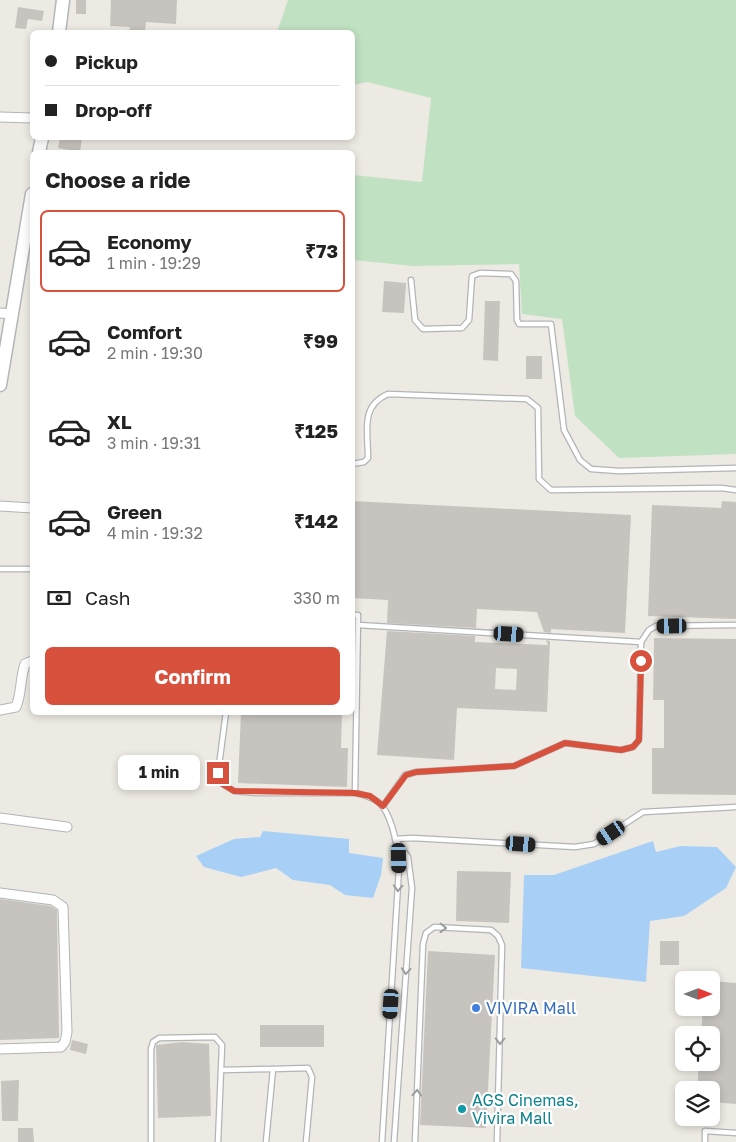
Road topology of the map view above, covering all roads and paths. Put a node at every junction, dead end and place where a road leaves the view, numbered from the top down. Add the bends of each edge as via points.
1 (63, 0) edge
2 (59, 30) edge
3 (0, 117) edge
4 (30, 118) edge
5 (30, 229) edge
6 (411, 280) dead end
7 (6, 314) edge
8 (0, 385) edge
9 (355, 464) edge
10 (736, 468) edge
11 (736, 490) edge
12 (0, 506) edge
13 (30, 508) edge
14 (30, 569) edge
15 (0, 570) edge
16 (355, 615) edge
17 (358, 625) junction
18 (736, 625) edge
19 (641, 642) junction
20 (30, 662) edge
21 (0, 710) edge
22 (226, 715) edge
23 (355, 793) junction
24 (383, 806) junction
25 (736, 807) edge
26 (0, 818) edge
27 (67, 827) dead end
28 (396, 839) junction
29 (0, 893) edge
30 (0, 1049) edge
31 (272, 1069) junction
32 (222, 1070) junction
33 (736, 1133) edge
34 (151, 1142) edge
35 (218, 1142) edge
36 (266, 1142) edge
37 (306, 1142) edge
38 (382, 1142) edge
39 (394, 1142) edge
40 (415, 1142) edge
41 (497, 1142) edge
42 (705, 1142) edge

1 - 2 street
3 - 4 street
5 - 7 street
6 - 10 lane via 418,325 423,329 462,328 468,320 472,276 514,276 520,324 551,324 564,430 580,460 592,469
7 - 8 street
9 - 11 lane via 368,458 368,411 377,399 388,394 527,399 538,408 539,478 551,490
12 - 13 street
14 - 15 lane
16 - 17 lane via 358,615
17 - 19 lane
17 - 23 lane
18 - 19 lane via 656,626
19 - 24 lane via 639,740 633,747 621,750 565,743 514,766 416,772 406,775
20 - 21 street via 25,664 21,674 21,695 16,707
22 - 23 lane via 218,773 221,783 227,787 234,791 257,793
23 - 24 lane via 370,796
24 - 28 lane
25 - 28 lane via 643,812 594,844 574,847
26 - 27 street
28 -> 38 lane via 399,868
28 -> 39 lane via 408,857 412,888
29 - 30 street via 53,900 63,907 67,1032 61,1047
31 - 32 lane
31 - 36 lane
31 - 37 lane via 308,1068 310,1072
32 - 34 lane via 222,1045 215,1037 159,1038 153,1042
32 - 35 lane
33 - 42 lane via 705,1131
40 -> 41 lane via 424,944 426,933 434,928 491,930 502,945

